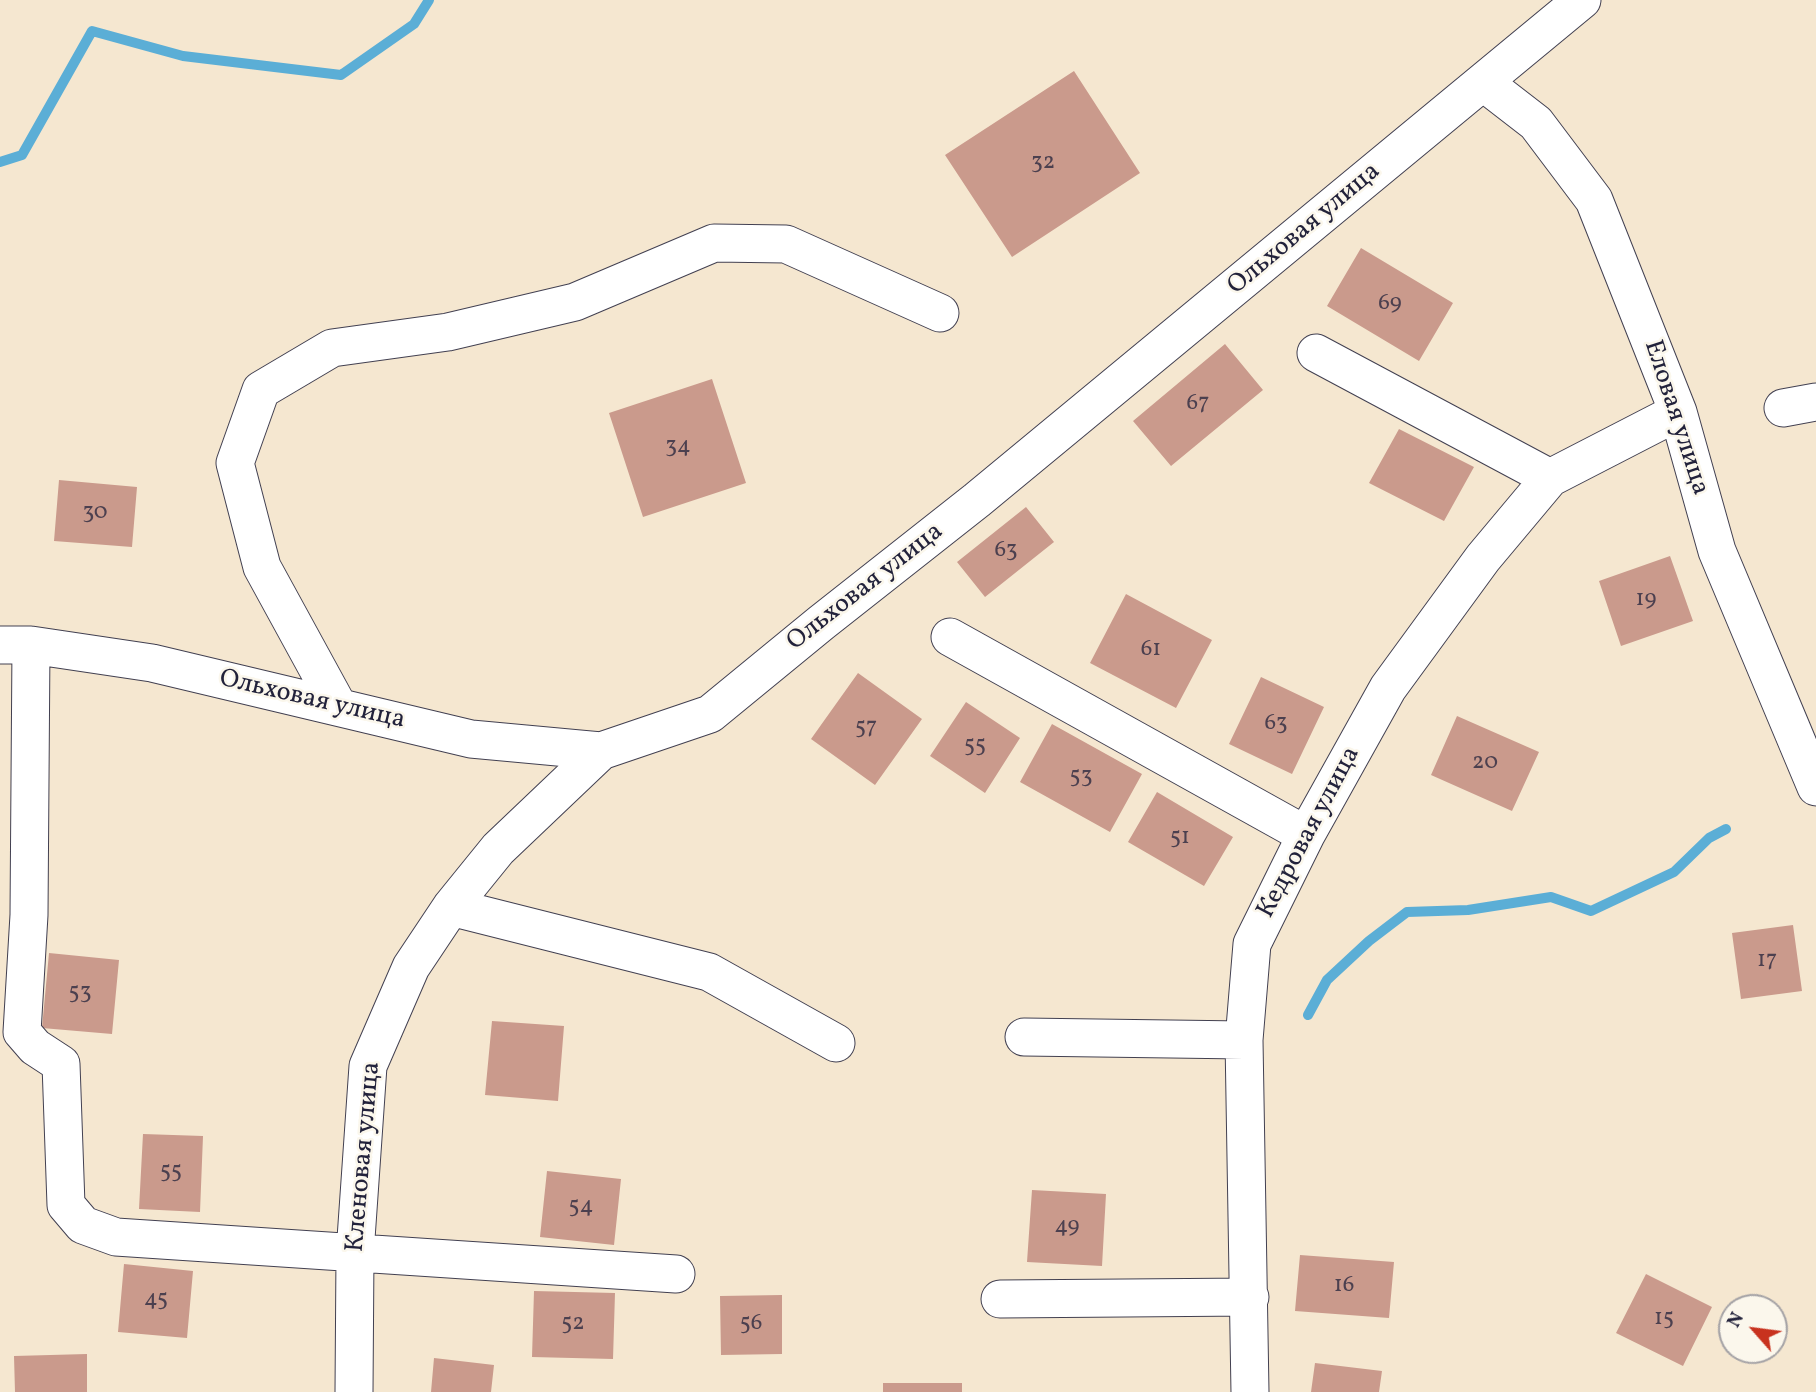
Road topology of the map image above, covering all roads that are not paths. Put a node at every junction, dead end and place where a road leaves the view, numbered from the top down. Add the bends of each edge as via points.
1 (1583, 0) edge
2 (1483, 82) junction
3 (940, 313) dead end
4 (1316, 353) dead end
5 (1678, 412) junction
6 (1550, 478) junction
7 (950, 638) dead end
8 (15, 645) edge
9 (338, 706) junction
10 (601, 751) junction
11 (1816, 788) edge
12 (1306, 835) junction
13 (451, 907) junction
14 (1024, 1038) dead end
15 (1244, 1040) junction
16 (836, 1043) dead end
17 (355, 1253) junction
18 (676, 1274) dead end
19 (1250, 1297) junction
20 (1000, 1300) dead end
21 (354, 1392) edge
22 (1250, 1392) edge

1 - 2 street, Ольховая улица
2 - 5 street, Еловая улица via 1536,123 1594,200
2 - 10 street, Ольховая улица via 978,500 710,714
3 - 9 street via 786,244 714,243 576,302 448,332 332,348 261,390 235,463 262,567
4 - 6 street
5 - 6 street, Кедровая улица
5 - 11 street, Еловая улица via 1717,551
6 - 12 street, Кедровая улица via 1483,558 1388,688
7 - 12 street
8 - 9 street, Ольховая улица via 152,663
8 - 17 street via 29,915 22,1032 35,1047 61,1063 66,1205 83,1225 116,1237
9 - 10 street, Ольховая улица via 471,739
10 - 13 street, Кленовая улица via 498,849
12 - 15 street, Кедровая улица via 1252,944
13 - 16 street via 709,972
13 - 17 street, Кленовая улица via 411,967 368,1066
14 - 15 street
15 - 19 street, Кедровая улица
17 - 18 street
17 - 21 street, Кленовая улица
19 - 20 street
19 - 22 street, Кедровая улица

